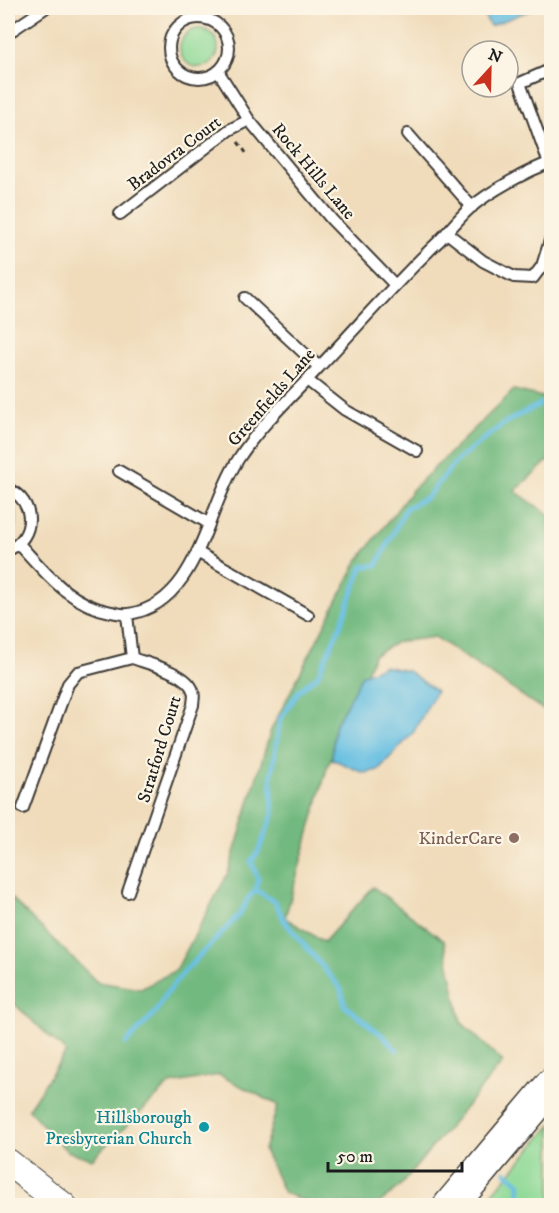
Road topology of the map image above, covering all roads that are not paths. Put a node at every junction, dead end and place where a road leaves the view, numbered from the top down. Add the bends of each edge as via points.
1 (45, 8) edge
2 (193, 13) edge
3 (8, 33) edge
4 (552, 69) edge
5 (218, 71) junction
6 (249, 120) junction
7 (408, 134) dead end
8 (550, 163) edge
9 (472, 207) junction
10 (120, 214) dead end
11 (447, 233) junction
12 (552, 234) edge
13 (394, 284) junction
14 (245, 298) dead end
15 (319, 367) junction
16 (307, 380) junction
17 (417, 452) dead end
18 (119, 471) dead end
19 (8, 489) edge
20 (208, 523) junction
21 (19, 544) junction
22 (8, 550) edge
23 (197, 552) junction
24 (127, 615) junction
25 (308, 615) dead end
26 (132, 658) junction
27 (23, 808) dead end
28 (128, 892) dead end
29 (552, 1085) edge
30 (8, 1162) edge
31 (64, 1206) edge
32 (450, 1206) edge

1 - 3 lane
2 - 5 lane via 211,20 225,33 230,51
2 - 5 lane via 170,39 171,59 185,75 195,78 206,78
4 - 8 lane via 520,83
5 - 6 lane, Rock Hills Lane
6 - 10 lane, Bradovra Court via 229,130
6 - 13 lane, Rock Hills Lane via 332,220
7 - 9 lane
8 - 9 lane, Greenfields Lane
9 - 11 lane, Greenfields Lane
11 - 12 lane via 483,261 514,277 533,278 542,266
11 - 13 lane, Greenfields Lane
13 - 15 lane, Greenfields Lane
14 - 15 lane
15 - 16 lane, Greenfields Lane
16 - 17 lane via 345,410
16 - 20 lane, Greenfields Lane via 238,458
18 - 20 lane
19 - 21 lane via 19,495 30,514 26,536
20 - 23 lane, Greenfields Lane
21 - 22 lane
21 - 24 lane via 79,602
23 - 24 lane, Greenfields Lane via 182,580 167,596 145,610
23 - 25 lane
24 - 26 lane
26 - 27 lane via 78,672 68,684
26 - 28 lane, Stratford Court via 187,681 194,691 194,705
29 - 32 main road
30 - 31 street

